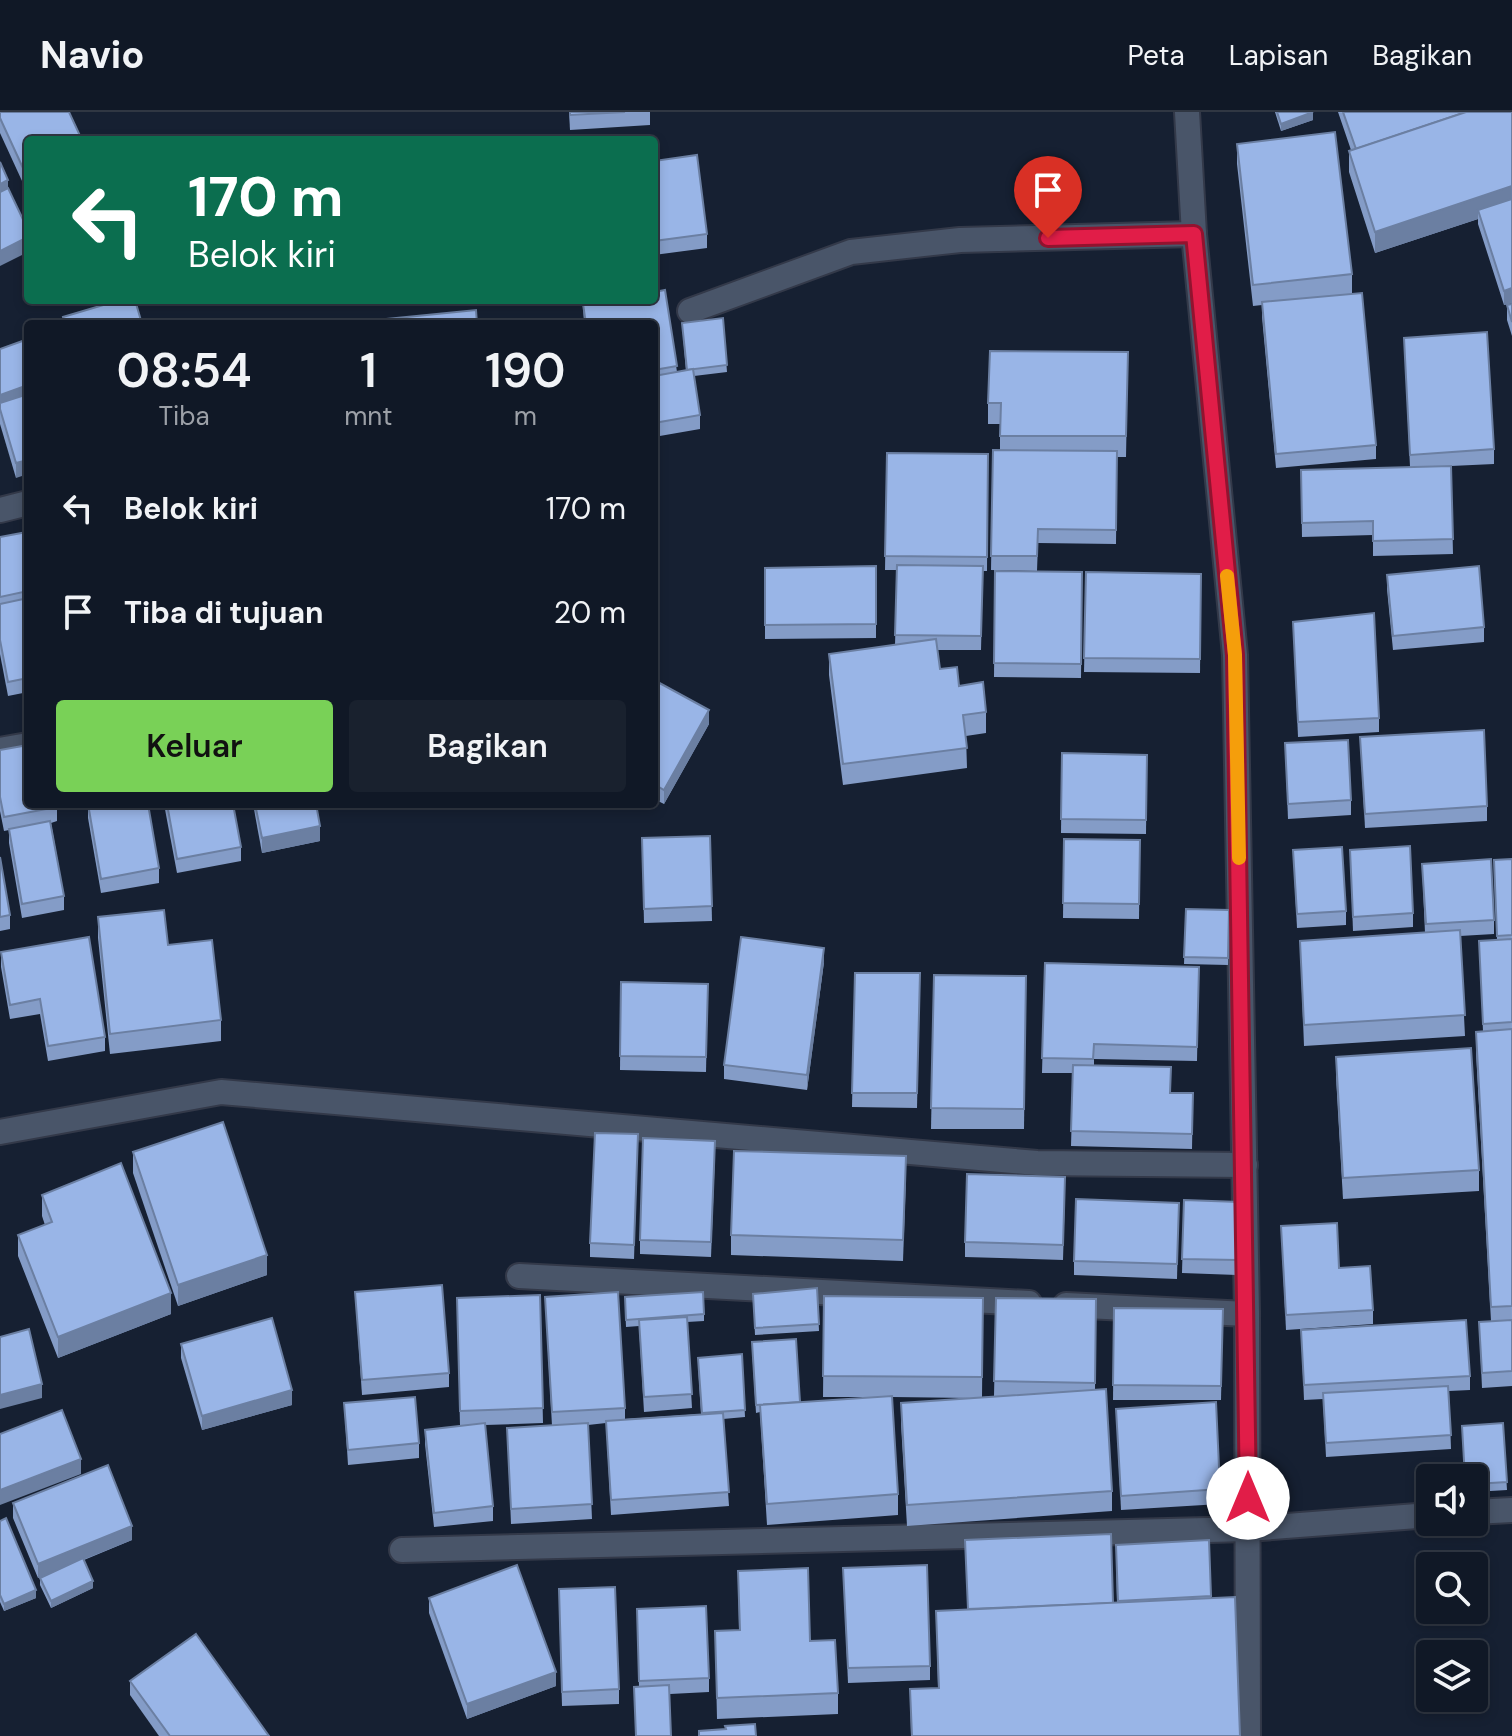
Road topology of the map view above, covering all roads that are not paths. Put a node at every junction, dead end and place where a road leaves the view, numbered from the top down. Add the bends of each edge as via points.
1 (1187, 112) edge
2 (1194, 234) junction
3 (690, 311) dead end
4 (24, 504) edge
5 (0, 510) edge
6 (24, 746) edge
7 (0, 750) edge
8 (0, 1132) edge
9 (1245, 1165) junction
10 (519, 1276) dead end
11 (1247, 1314) junction
12 (1512, 1510) edge
13 (1488, 1511) edge
14 (1416, 1516) edge
15 (1248, 1529) junction
16 (402, 1550) dead end
17 (1248, 1736) edge

1 - 2 street
2 - 3 street via 960,240 851,252
2 - 9 street via 1235,655
4 - 5 street
6 - 7 street
8 - 9 street via 221,1092 1037,1163
9 - 11 street
10 - 11 street
11 - 15 street
12 - 13 street
14 - 15 street
15 - 16 street
15 - 17 street

